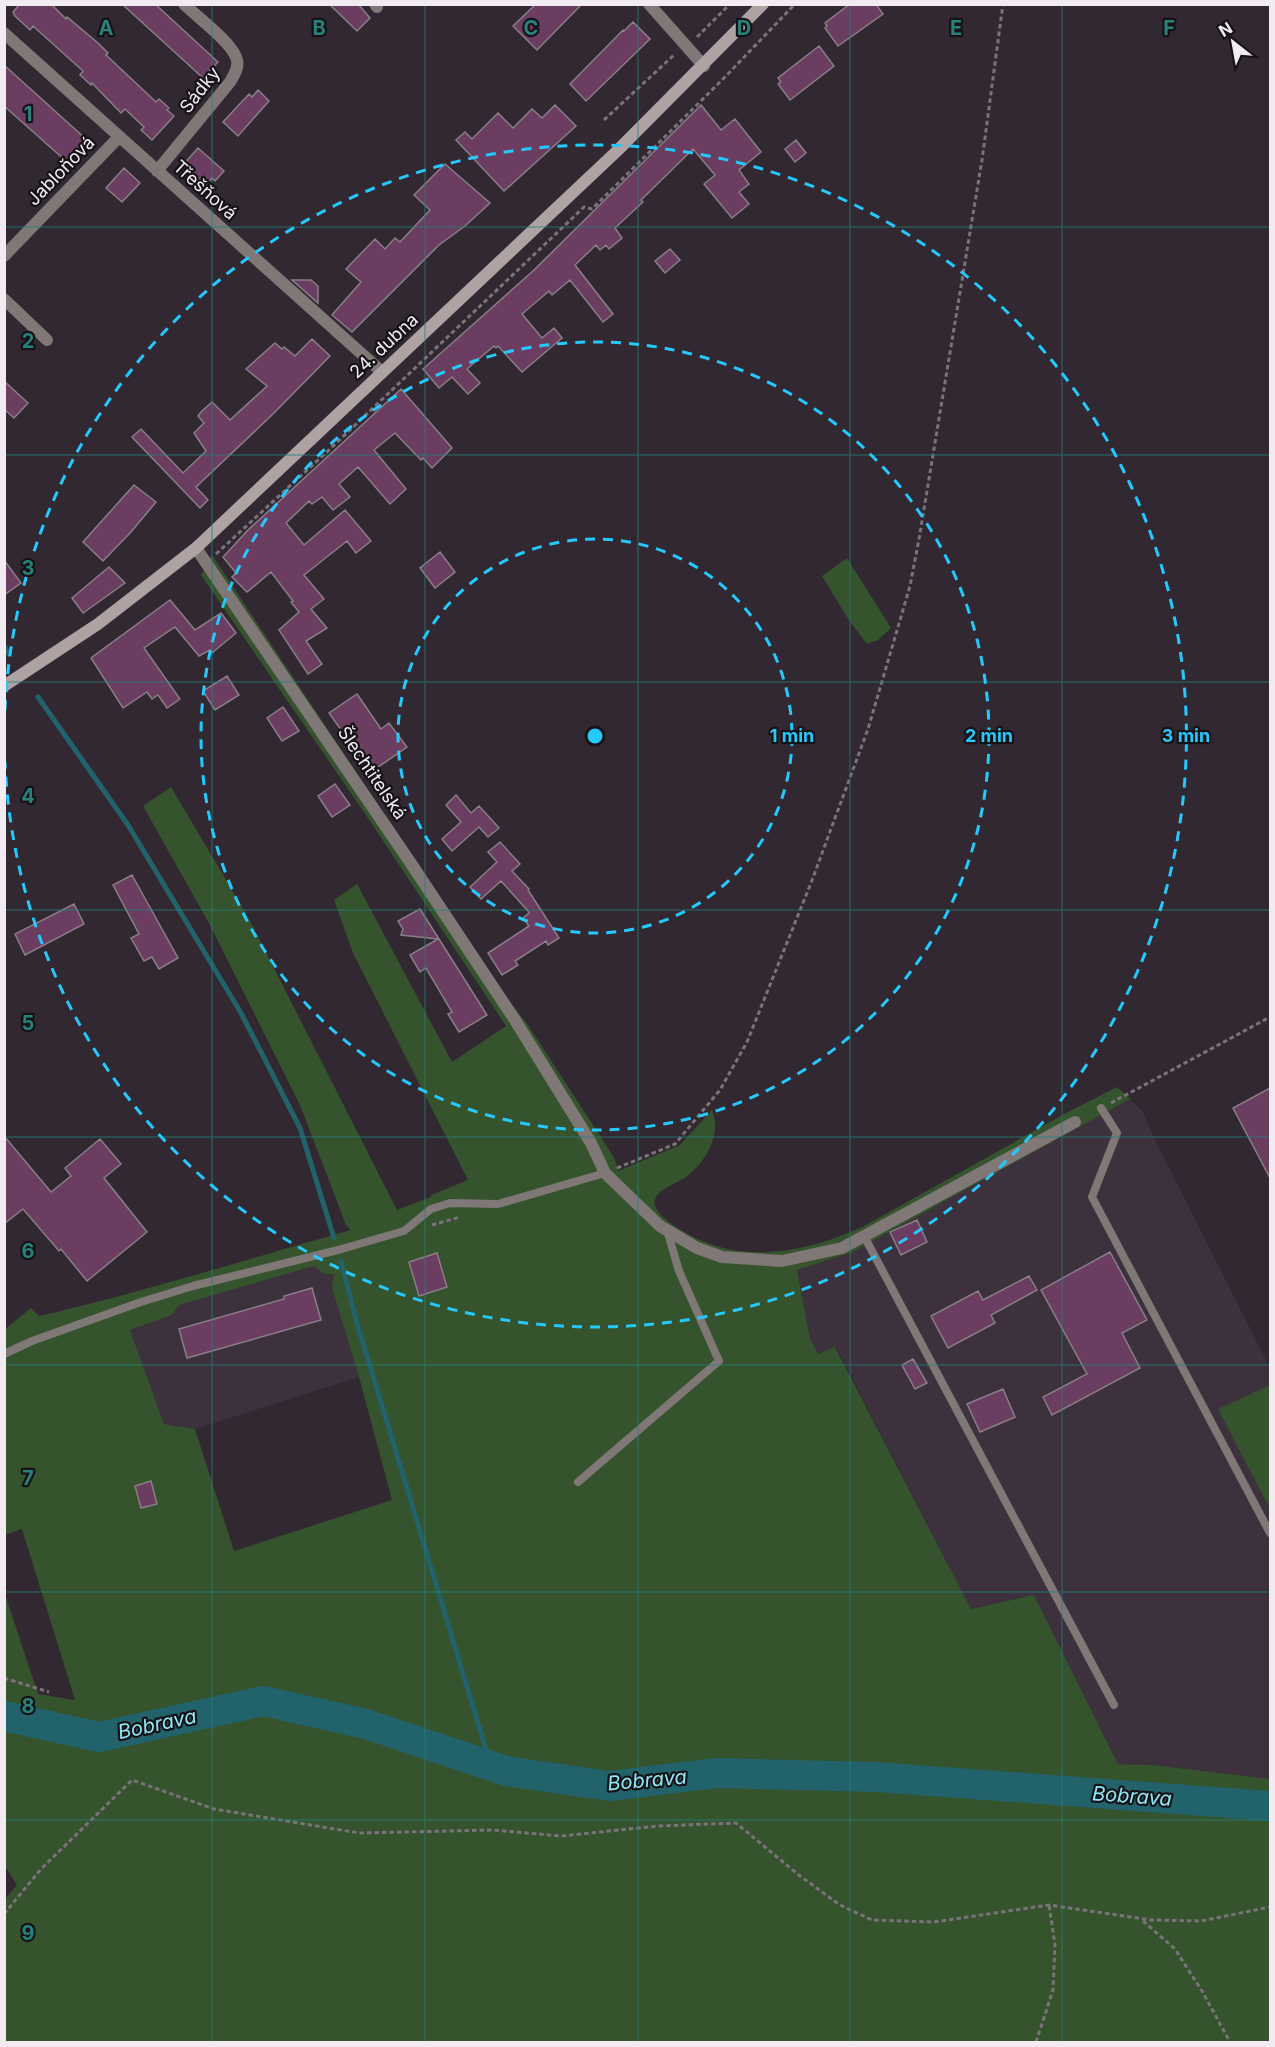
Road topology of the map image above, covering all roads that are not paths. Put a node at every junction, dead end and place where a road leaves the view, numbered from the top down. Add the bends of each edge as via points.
1 (184, 4) edge
2 (649, 4) edge
3 (763, 4) edge
4 (4, 33) edge
5 (704, 66) junction
6 (119, 137) junction
7 (157, 171) junction
8 (4, 256) edge
9 (4, 300) edge
10 (47, 340) dead end
11 (382, 372) junction
12 (196, 548) junction
13 (4, 686) edge
14 (1101, 1108) road end
15 (1075, 1122) dead end
16 (604, 1173) junction
17 (667, 1230) junction
18 (864, 1236) junction
19 (4, 1354) edge
20 (578, 1482) dead end
21 (1270, 1533) edge
22 (1114, 1705) dead end

1 - 7 street, Sádky via 230,47 237,59 237,69 231,82
2 - 5 street
3 - 5 main road, 24. dubna
4 - 6 street, Třešňová
5 - 11 main road, 24. dubna
6 - 7 street, Třešňová
6 - 8 street, Jabloňová
7 - 11 street, Třešňová
9 - 10 street
11 - 12 main road, 24. dubna
12 - 13 main road, 24. dubna via 98,624
12 - 16 street, Šlechtitelská via 515,1020 591,1143
14 - 21 lane via 1117,1133 1092,1197
15 - 18 street
16 - 17 street
16 - 19 lane via 498,1203 450,1203 431,1209 404,1231 193,1286
17 - 18 street via 722,1257 782,1261 842,1248
17 - 20 lane via 679,1271 718,1361
18 - 22 lane

